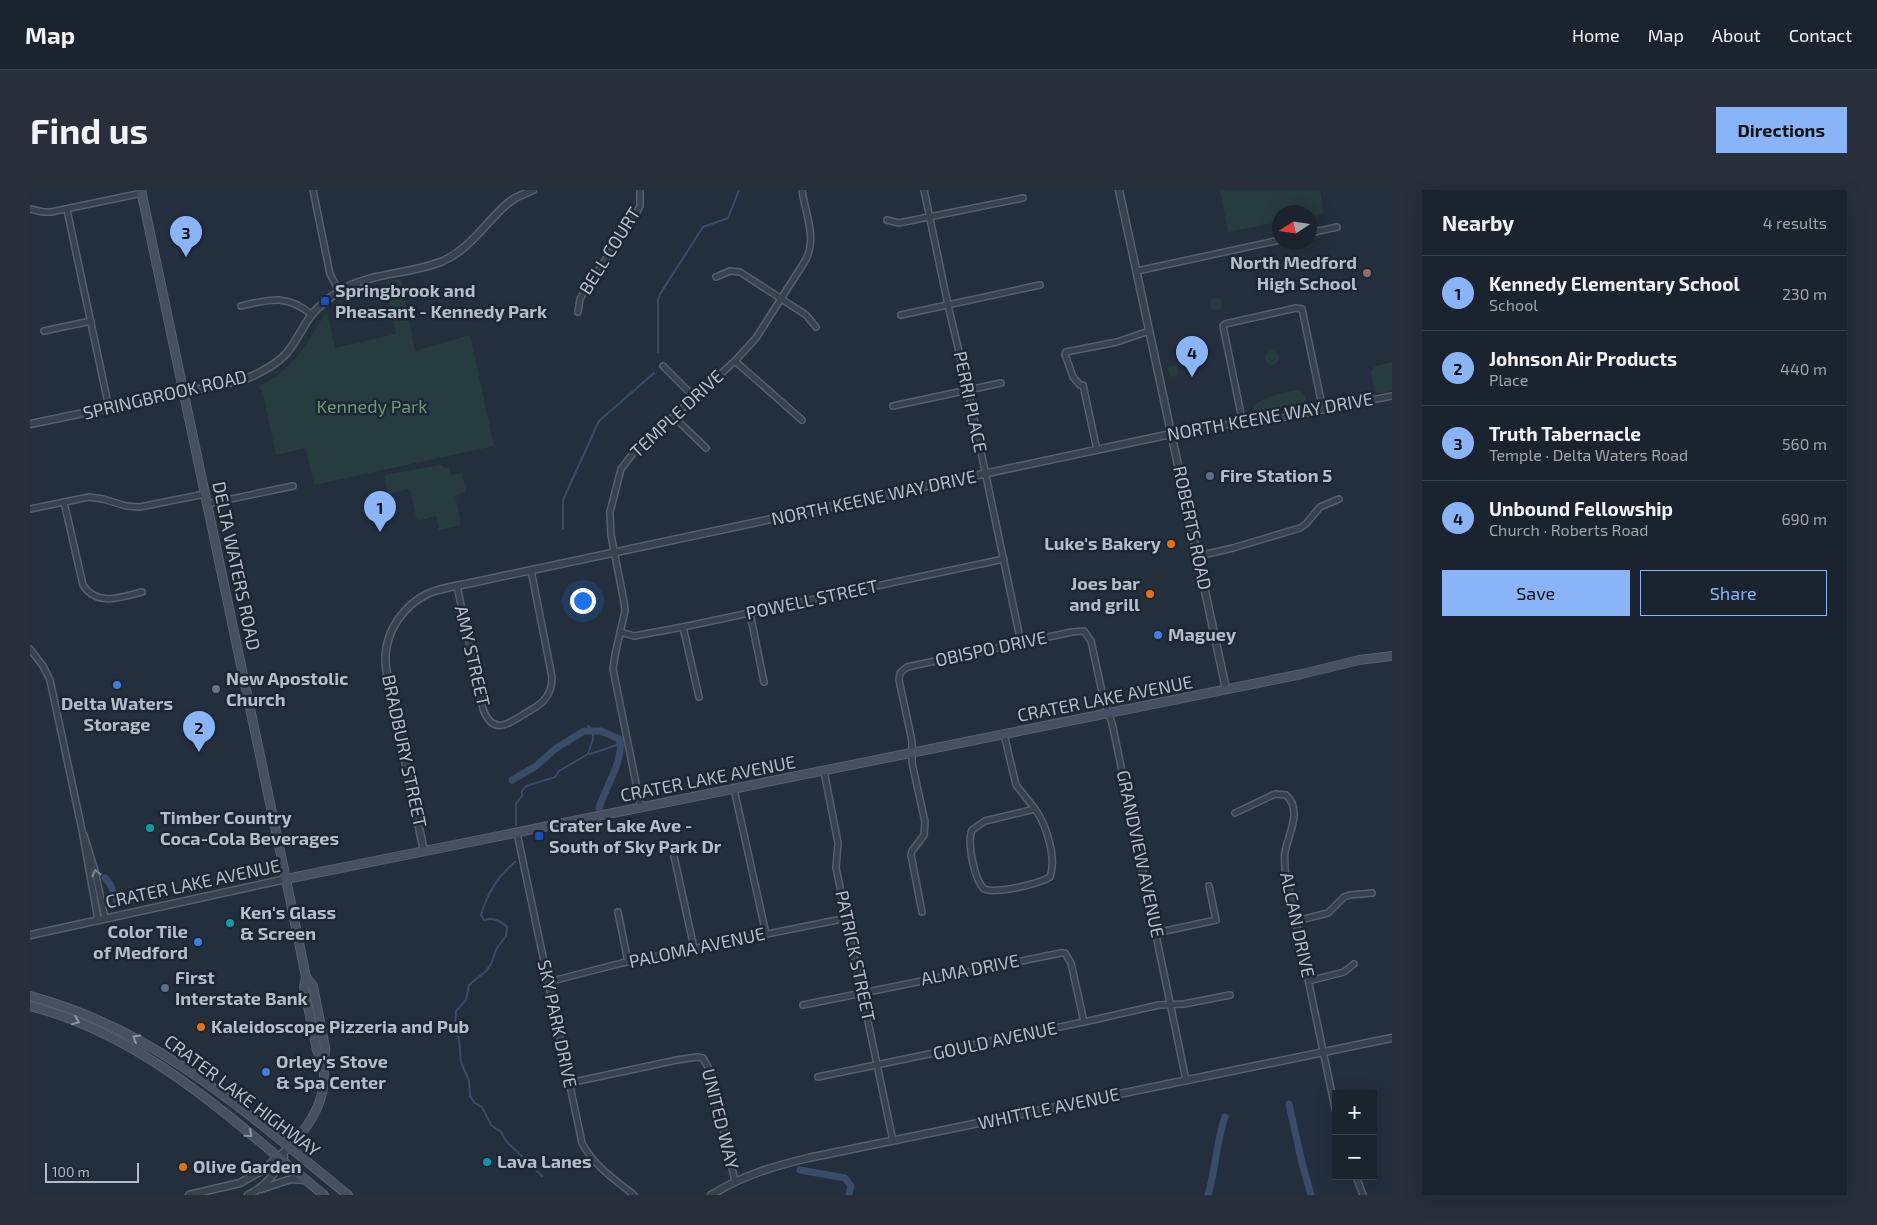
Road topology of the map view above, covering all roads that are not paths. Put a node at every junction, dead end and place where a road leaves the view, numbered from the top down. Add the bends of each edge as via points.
1 (313, 190) edge
2 (533, 190) edge
3 (640, 190) edge
4 (802, 190) edge
5 (924, 190) edge
6 (1120, 190) edge
7 (142, 192) edge
8 (1023, 198) dead end
9 (30, 209) edge
10 (67, 210) junction
11 (929, 218) junction
12 (887, 220) dead end
13 (1337, 227) dead end
14 (1317, 231) edge
15 (1272, 242) edge
16 (1137, 271) junction
17 (716, 277) dead end
18 (1040, 285) dead end
19 (339, 291) junction
20 (781, 299) junction
21 (948, 305) junction
22 (241, 306) dead end
23 (578, 312) dead end
24 (312, 315) junction
25 (902, 315) dead end
26 (91, 321) junction
27 (816, 327) dead end
28 (44, 331) dead end
29 (1149, 331) junction
30 (735, 361) junction
31 (663, 366) dead end
32 (1001, 383) dead end
33 (968, 390) junction
34 (184, 393) junction
35 (1392, 396) edge
36 (695, 398) junction
37 (893, 406) dead end
38 (109, 408) junction
39 (1323, 410) junction
40 (674, 417) junction
41 (802, 420) dead end
42 (30, 424) edge
43 (1244, 424) junction
44 (1171, 434) junction
45 (706, 448) dead end
46 (1097, 450) junction
47 (986, 474) junction
48 (293, 486) dead end
49 (205, 494) junction
50 (1339, 499) dead end
51 (64, 502) junction
52 (207, 504) junction
53 (30, 509) edge
54 (615, 553) junction
55 (1198, 556) junction
56 (1004, 559) junction
57 (531, 570) junction
58 (456, 586) junction
59 (142, 592) dead end
60 (750, 613) junction
61 (684, 627) junction
62 (1084, 631) joint
63 (620, 632) junction
64 (1021, 643) junction
65 (30, 649) edge
66 (386, 650) joint
67 (1392, 656) edge
68 (764, 682) dead end
69 (1226, 689) junction
70 (699, 697) dead end
71 (1108, 713) junction
72 (1004, 734) junction
73 (912, 753) junction
74 (824, 771) junction
75 (734, 789) junction
76 (640, 808) junction
77 (1035, 809) junction
78 (1235, 813) dead end
79 (82, 830) junction
80 (517, 833) junction
81 (424, 852) junction
82 (674, 856) dead end
83 (286, 880) junction
84 (1209, 886) dead end
85 (1372, 893) dead end
86 (618, 912) dead end
87 (922, 912) dead end
88 (105, 918) junction
89 (847, 918) junction
90 (98, 920) junction
91 (1296, 921) junction
92 (1156, 933) junction
93 (766, 934) junction
94 (30, 935) edge
95 (694, 948) junction
96 (628, 962) junction
97 (1354, 964) dead end
98 (1309, 981) junction
99 (548, 982) junction
100 (862, 992) junction
101 (1230, 995) dead end
102 (30, 996) edge
103 (803, 1005) dead end
104 (1172, 1005) junction
105 (30, 1006) edge
106 (1084, 1022) junction
107 (1392, 1038) edge
108 (1323, 1052) junction
109 (877, 1065) junction
110 (818, 1077) dead end
111 (1186, 1080) junction
112 (569, 1083) junction
113 (1332, 1094) edge
114 (893, 1141) junction
115 (289, 1148) junction
116 (280, 1159) junction
117 (306, 1180) junction
118 (1358, 1180) edge
119 (735, 1181) junction
120 (250, 1194) edge
121 (189, 1195) edge
122 (324, 1195) edge
123 (348, 1195) edge
124 (634, 1195) edge
125 (711, 1195) edge
126 (1364, 1195) edge

1 - 19 street via 330,274
2 - 19 street, SPRINGBROOK ROAD via 508,203 468,244 445,260 358,282
3 - 23 street, BELL COURT via 637,212 580,299
4 - 20 street, TEMPLE DRIVE via 811,246
5 - 11 street, PERRI PLACE
6 - 16 street, ROBERTS ROAD
7 - 10 street
7 - 34 main road, DELTA WATERS ROAD
8 - 11 street
9 - 10 street via 43,212
10 - 26 street
11 - 12 street via 899,223
11 - 21 street, PERRI PLACE
13 - 14 street
15 - 16 street
16 - 29 street, ROBERTS ROAD
17 - 20 street via 730,271 740,272
18 - 21 street
19 - 24 street, SPRINGBROOK ROAD
20 - 27 street via 806,315
20 - 30 street, TEMPLE DRIVE via 756,338
21 - 25 street
21 - 33 street, PERRI PLACE
22 - 24 street via 272,299 283,300
24 - 34 street, SPRINGBROOK ROAD via 285,355 260,373
26 - 28 street
26 - 38 street
29 - 44 street, ROBERTS ROAD
29 - 46 street via 1065,354 1073,377 1083,386
30 - 36 street, TEMPLE DRIVE
30 - 41 street
31 - 36 street
32 - 33 street
33 - 37 street
33 - 47 street, PERRI PLACE
34 - 38 street, SPRINGBROOK ROAD
34 - 49 main road, DELTA WATERS ROAD
35 - 39 street, NORTH KEENE WAY DRIVE
36 - 40 street, TEMPLE DRIVE
38 - 42 street, SPRINGBROOK ROAD
39 - 43 street, NORTH KEENE WAY DRIVE
39 - 43 street via 1302,309 1296,308 1223,326
40 - 45 street
40 - 54 street, TEMPLE DRIVE via 634,452 621,469 609,522
43 - 44 street, NORTH KEENE WAY DRIVE
44 - 46 street, NORTH KEENE WAY DRIVE
44 - 55 street, ROBERTS ROAD
46 - 47 street, NORTH KEENE WAY DRIVE
47 - 54 street, NORTH KEENE WAY DRIVE
47 - 56 street, PERRI PLACE
48 - 52 street
49 - 51 street via 140,507 119,505 94,497
49 - 52 main road, DELTA WATERS ROAD
50 - 55 street via 1320,507 1300,528
51 - 53 street
51 - 59 street via 86,590 106,599
52 - 83 main road, DELTA WATERS ROAD
54 - 57 street, NORTH KEENE WAY DRIVE
54 - 63 street, TEMPLE DRIVE via 624,602
55 - 69 street, ROBERTS ROAD
56 - 60 street, POWELL STREET
56 - 64 street, PERRI PLACE
57 - 58 street, NORTH KEENE WAY DRIVE
57 - 58 street, AMY STREET via 552,684 544,701 502,726 492,725 484,709
58 - 66 street, NORTH KEENE WAY DRIVE via 435,591 412,605 396,623
60 - 61 street, POWELL STREET
60 - 68 street
61 - 63 street, POWELL STREET via 634,636
61 - 70 street
62 - 64 street, OBISPO DRIVE
62 - 71 street, GRANDVIEW AVENUE via 1091,641
63 - 76 street, TEMPLE DRIVE via 613,663 614,676
64 - 73 street, OBISPO DRIVE via 907,667 900,672
65 - 79 street via 50,680
66 - 81 street, BRADBURY STREET via 388,680
67 - 69 main road, CRATER LAKE AVENUE via 1359,660
69 - 71 main road, CRATER LAKE AVENUE
71 - 72 main road, CRATER LAKE AVENUE
71 - 92 street, GRANDVIEW AVENUE
72 - 73 main road, CRATER LAKE AVENUE
72 - 77 street via 1016,785
73 - 74 main road, CRATER LAKE AVENUE
73 - 87 street via 926,830 911,855
74 - 75 main road, CRATER LAKE AVENUE
74 - 89 street, PATRICK STREET via 838,843 835,862
75 - 76 main road, CRATER LAKE AVENUE
75 - 93 street
76 - 80 main road, CRATER LAKE AVENUE
77 - 77 street via 1046,829 1053,864 1050,877 996,891 984,889 978,880 970,843 972,830 985,821
78 - 91 street, ALCAN DRIVE via 1274,794 1282,793 1289,797 1294,821 1285,852 1285,869
88 -> 79 street via 96,871
79 - 90 street
80 - 81 main road, CRATER LAKE AVENUE
80 - 99 street, SKY PARK DRIVE
81 - 83 main road, CRATER LAKE AVENUE
82 - 95 street
83 - 88 street, CRATER LAKE AVENUE
83 - 115 main road, DELTA WATERS ROAD via 306,977 313,986 326,1055 321,1100 310,1122
84 - 92 street via 1216,920
85 - 91 street via 1344,897 1328,913
86 - 96 street
88 - 90 street, CRATER LAKE AVENUE
89 - 93 street, PALOMA AVENUE
89 - 100 street, PATRICK STREET
90 - 94 street, CRATER LAKE AVENUE
91 - 98 street, ALCAN DRIVE
92 - 104 street, GRANDVIEW AVENUE
93 - 95 street, PALOMA AVENUE
95 - 96 street, PALOMA AVENUE
96 - 99 street, PALOMA AVENUE
97 - 98 street via 1344,972
98 - 108 street, ALCAN DRIVE
99 - 112 street, SKY PARK DRIVE
100 - 103 street, ALMA DRIVE
100 - 106 street, ALMA DRIVE via 1065,953 1071,963
100 - 109 street, PATRICK STREET
101 - 104 street, GOULD AVENUE
115 -> 102 main road, CRATER LAKE HIGHWAY via 180,1064 129,1034 75,1009
104 - 106 street, GOULD AVENUE via 1158,1005
104 - 111 street, GRANDVIEW AVENUE
105 -> 116 main road, CRATER LAKE HIGHWAY via 97,1030 149,1058 196,1090
106 - 109 street, GOULD AVENUE
107 - 108 street, WHITTLE AVENUE
108 - 111 street, WHITTLE AVENUE
108 - 113 street, ALCAN DRIVE
109 - 110 street, GOULD AVENUE
109 - 114 street, PATRICK STREET
111 - 114 street, WHITTLE AVENUE
112 - 119 street, UNITED WAY via 677,1060 703,1058 710,1072
112 - 124 street, SKY PARK DRIVE via 582,1143 587,1152 598,1167
114 - 119 street, WHITTLE AVENUE via 808,1158 758,1171
115 - 116 street, DELTA WATERS ROAD
115 - 123 main road, CRATER LAKE HIGHWAY
116 - 117 main road, CRATER LAKE HIGHWAY
116 - 120 street, DELTA WATERS ROAD via 265,1184
116 - 121 street, DELTA WATERS ROAD via 240,1183
117 - 120 street via 285,1181
117 - 122 main road, CRATER LAKE HIGHWAY
118 - 126 street
119 - 125 street, WHITTLE AVENUE

